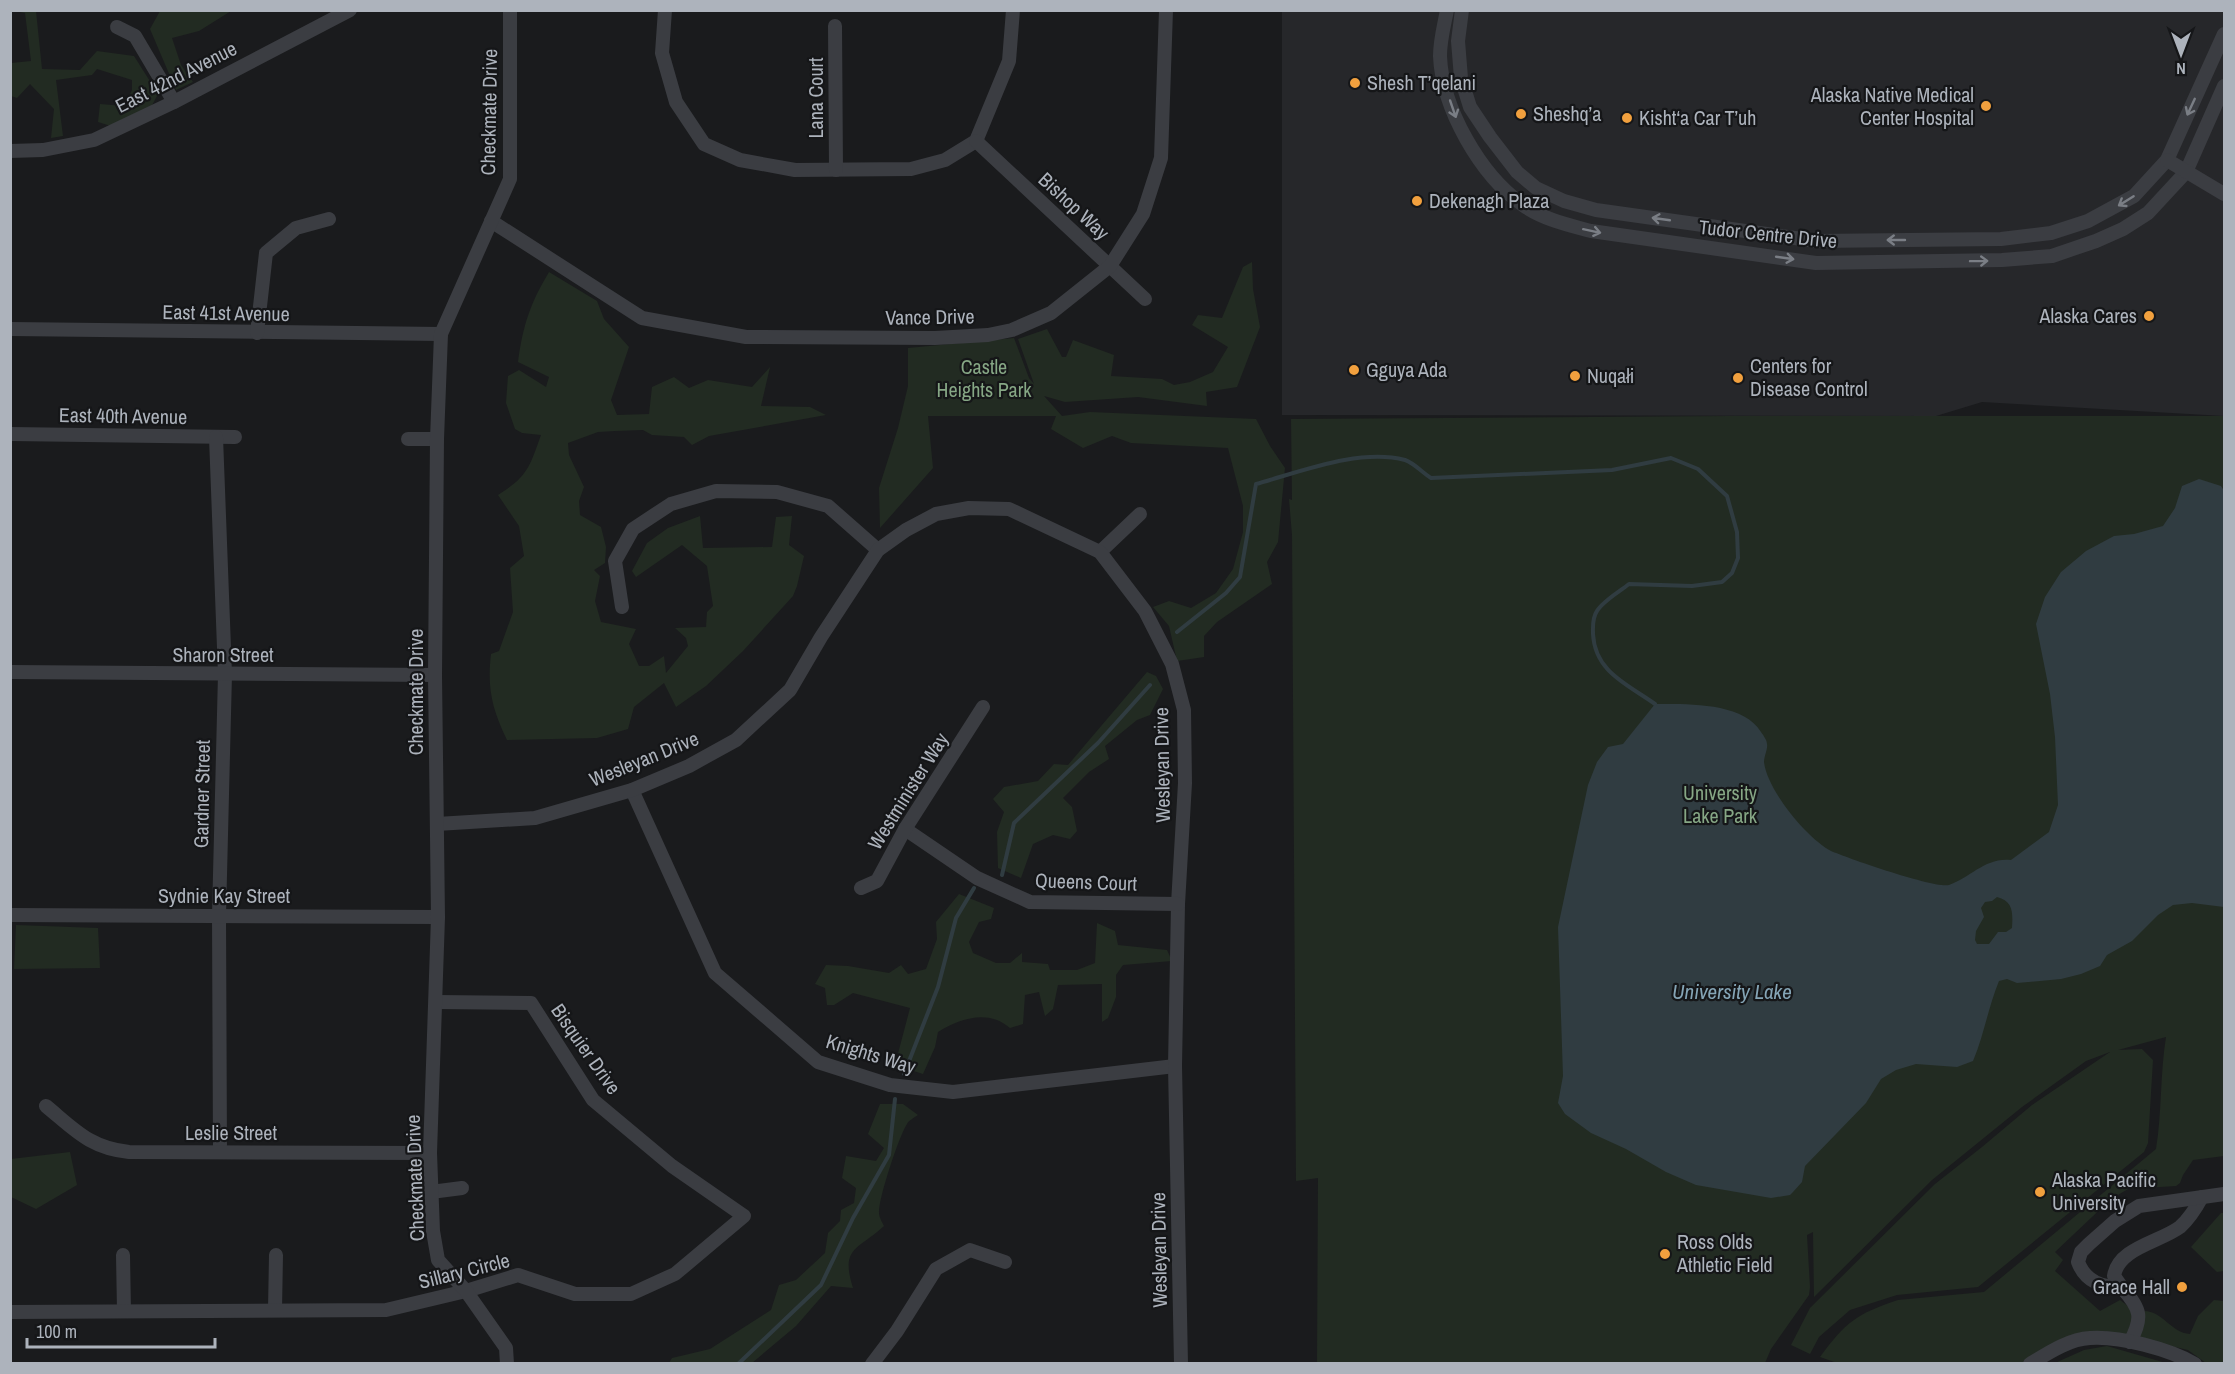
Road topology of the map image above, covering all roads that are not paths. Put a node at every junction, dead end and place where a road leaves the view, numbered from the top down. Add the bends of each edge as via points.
1 (350, 10) edge
2 (510, 10) edge
3 (665, 10) edge
4 (1013, 10) edge
5 (1167, 10) edge
6 (1447, 10) edge
7 (1462, 10) edge
8 (835, 26) dead end
9 (117, 27) dead end
10 (2224, 34) edge
11 (2224, 86) edge
12 (174, 102) junction
13 (976, 141) junction
14 (10, 151) edge
15 (2167, 160) junction
16 (836, 170) junction
17 (2186, 172) junction
18 (2224, 194) edge
19 (329, 219) dead end
20 (491, 221) junction
21 (1110, 266) junction
22 (1145, 299) dead end
23 (10, 328) edge
24 (257, 333) junction
25 (441, 334) junction
26 (10, 434) edge
27 (216, 437) junction
28 (235, 437) dead end
29 (408, 439) dead end
30 (437, 439) junction
31 (1140, 514) dead end
32 (878, 550) junction
33 (1100, 552) junction
34 (622, 607) dead end
35 (10, 672) edge
36 (225, 674) junction
37 (435, 675) junction
38 (983, 707) dead end
39 (632, 790) junction
40 (437, 824) junction
41 (905, 829) junction
42 (861, 888) dead end
43 (1178, 904) junction
44 (10, 915) edge
45 (219, 915) junction
46 (438, 917) junction
47 (436, 1002) junction
48 (1175, 1066) junction
49 (46, 1106) dead end
50 (220, 1152) junction
51 (430, 1153) junction
52 (462, 1188) dead end
53 (431, 1192) junction
54 (2224, 1194) edge
55 (2202, 1197) junction
56 (744, 1216) joint
57 (123, 1255) dead end
58 (276, 1255) dead end
59 (1005, 1262) dead end
60 (2123, 1289) junction
61 (466, 1292) junction
62 (275, 1310) junction
63 (124, 1311) junction
64 (10, 1312) edge
65 (2130, 1342) junction
66 (507, 1364) edge
67 (872, 1364) edge
68 (1181, 1364) edge
69 (2030, 1364) edge
70 (2194, 1364) edge

1 - 12 street, East 42nd Avenue
2 - 20 street, Checkmate Drive via 510,179
3 - 16 street via 662,53 676,102 704,144 740,160 795,171
4 - 13 street via 1009,61
5 - 21 street, Vance Drive via 1161,158 1143,214
6 -> 17 street, Tudor Centre Drive via 1441,38 1443,79 1454,114 1472,149 1501,186 1524,206 1591,231 1816,263 2052,256 2123,229 2148,213
15 -> 7 street, Tudor Centre Drive via 2134,196 2096,218 2050,232 2001,239 1816,241 1596,210 1536,188 1490,138 1470,107 1461,78 1458,41
8 - 16 street, Lana Court
9 - 12 street via 135,36
10 -> 15 street, Tudor Centre Drive
11 - 17 street, Tudor Centre Drive
12 - 14 street, East 42nd Avenue via 94,140 43,150
13 - 16 street via 945,160 911,169
13 - 21 street, Bishop Way
15 - 17 street
17 - 18 street
19 - 24 street via 296,228 266,253
20 - 21 street, Vance Drive via 642,318 746,337 988,336 1052,312
20 - 25 street, Checkmate Drive
21 - 22 street, Bishop Way
23 - 24 street, East 41st Avenue
24 - 25 street, East 41st Avenue
25 - 30 street, Checkmate Drive
26 - 27 street, East 40th Avenue
27 - 28 street, East 40th Avenue
27 - 36 street, Gardner Street
29 - 30 street
30 - 37 street, Checkmate Drive
31 - 33 street
32 - 33 street, Wesleyan Drive via 936,514 969,508 1009,509
32 - 34 street via 828,506 777,492 716,491 671,504 633,529 615,561
32 - 39 street, Wesleyan Drive via 790,690 736,740 689,766
33 - 43 street, Wesleyan Drive via 1145,611 1172,664 1184,710 1185,783
35 - 36 street, Sharon Street
36 - 37 street, Sharon Street
36 - 45 street, Gardner Street
37 - 40 street, Checkmate Drive
38 - 41 street, Westminister Way
39 - 40 street, Wesleyan Drive via 535,818
39 - 48 street, Knights Way via 715,972 818,1062 890,1085 953,1092
40 - 46 street, Checkmate Drive
41 - 42 street, Westminister Way via 877,881
41 - 43 street, Queens Court via 976,878 1030,902
43 - 48 street, Wesleyan Drive
44 - 45 street, Sydnie Kay Street
45 - 46 street, Sydnie Kay Street
45 - 50 street, Gardner Street
46 - 47 street, Checkmate Drive
47 - 51 street, Checkmate Drive
47 - 56 street, Bisquier Drive via 531,1003 593,1100 672,1166
48 - 68 street, Wesleyan Drive
49 - 50 street, Leslie Street via 86,1140 109,1150
50 - 51 street, Leslie Street
51 - 53 street, Checkmate Drive
52 - 53 street
53 - 61 street, Checkmate Drive via 438,1260
54 - 55 street
55 - 60 street via 2180,1226 2123,1260 2114,1276
55 - 60 street via 2139,1206 2115,1221 2081,1252 2078,1262 2088,1279
56 - 61 street, Sillary Circle via 675,1274 632,1294 575,1294 518,1275
57 - 63 street
58 - 62 street
59 - 67 street via 970,1250 936,1269
60 - 65 street via 2139,1309
61 - 62 street, Sillary Circle via 386,1310
61 - 66 street, Checkmate Drive via 506,1348
62 - 63 street, Sillary Circle
63 - 64 street, Sillary Circle
65 - 69 street via 2090,1338 2059,1347
65 - 70 street via 2172,1353

